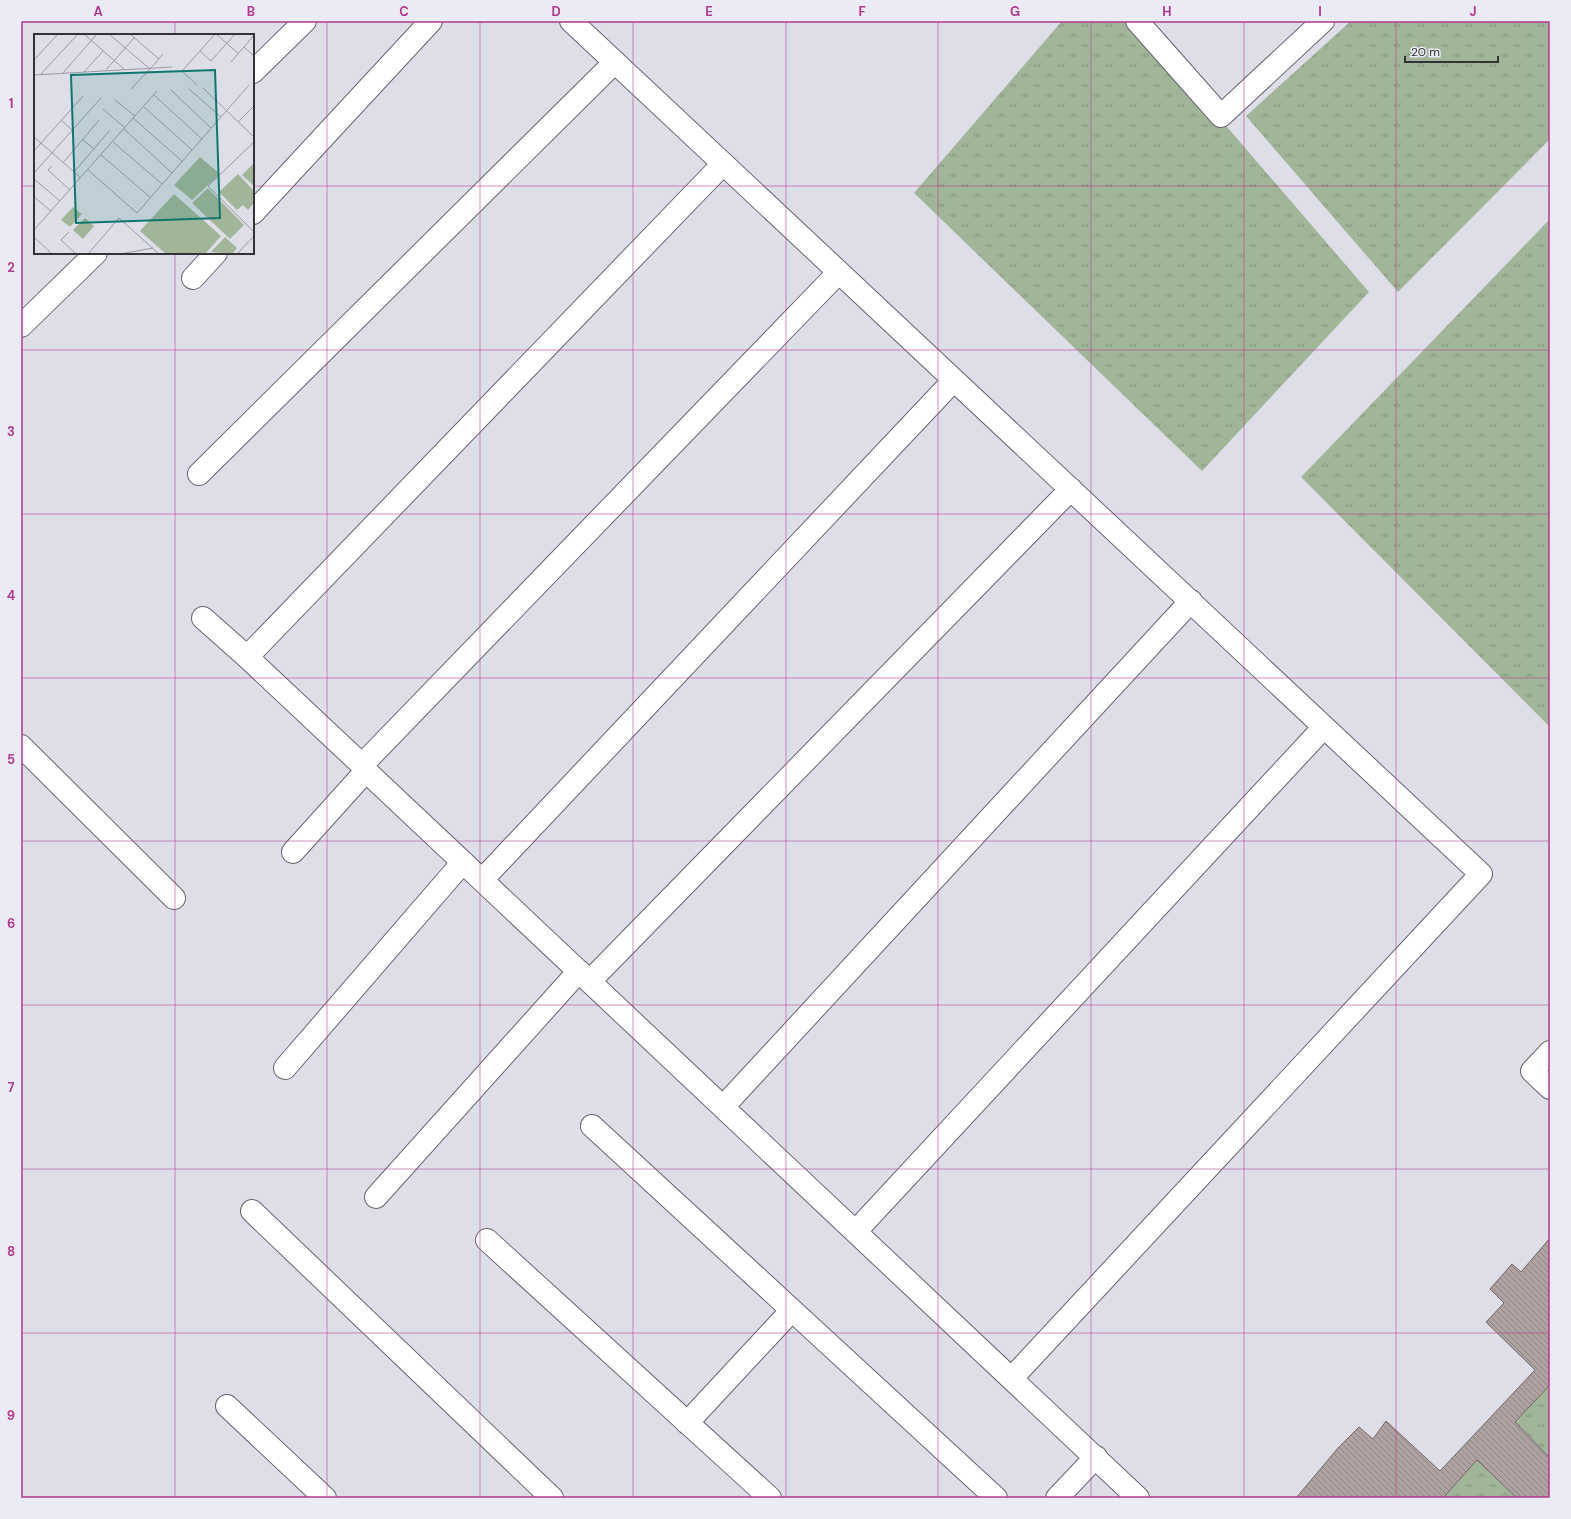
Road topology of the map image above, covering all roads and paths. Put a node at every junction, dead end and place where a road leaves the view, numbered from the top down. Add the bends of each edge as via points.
1 (305, 21) edge
2 (431, 21) edge
3 (571, 21) edge
4 (1137, 21) edge
5 (1323, 21) edge
6 (615, 62) junction
7 (254, 71) edge
8 (723, 164) junction
9 (254, 212) edge
10 (95, 254) edge
11 (215, 254) edge
12 (839, 272) junction
13 (193, 278) dead end
14 (21, 326) edge
15 (954, 380) junction
16 (199, 474) dead end
17 (1071, 489) junction
18 (1191, 602) junction
19 (203, 618) dead end
20 (248, 657) junction
21 (1324, 727) junction
22 (21, 746) edge
23 (364, 768) junction
24 (293, 852) dead end
25 (463, 862) junction
26 (482, 880) junction
27 (174, 898) dead end
28 (584, 976) junction
29 (1550, 1052) edge
30 (285, 1068) dead end
31 (1550, 1088) edge
32 (723, 1107) junction
33 (592, 1126) dead end
34 (376, 1197) dead end
35 (252, 1212) dead end
36 (856, 1231) junction
37 (487, 1240) dead end
38 (792, 1310) junction
39 (1012, 1378) junction
40 (227, 1406) dead end
41 (687, 1423) junction
42 (1096, 1457) junction
43 (325, 1498) edge
44 (552, 1498) edge
45 (770, 1498) edge
46 (996, 1498) edge
47 (1057, 1498) edge
48 (1138, 1498) edge

1 - 7 street
2 - 9 street
3 - 6 street
4 - 5 street via 1221,116
6 - 8 street
6 - 16 street
8 - 12 street
8 - 20 street
10 - 14 street
11 - 13 street
12 - 15 street
12 - 23 street
15 - 17 street
15 - 26 street
17 - 18 street
17 - 28 street
18 - 21 street
18 - 32 street
19 - 20 street
20 - 23 street
21 - 36 street
21 - 39 street via 1481,874
22 - 27 street
23 - 24 street
23 - 25 street
25 - 26 street
25 - 30 street
26 - 28 street
28 - 32 street
28 - 34 street
29 - 31 street via 1532,1071
32 - 36 street
33 - 38 street
35 - 44 street
36 - 39 street
37 - 41 street
38 - 41 street
38 - 46 street
39 - 42 street
40 - 43 street
41 - 45 street
42 - 47 street
42 - 48 street

